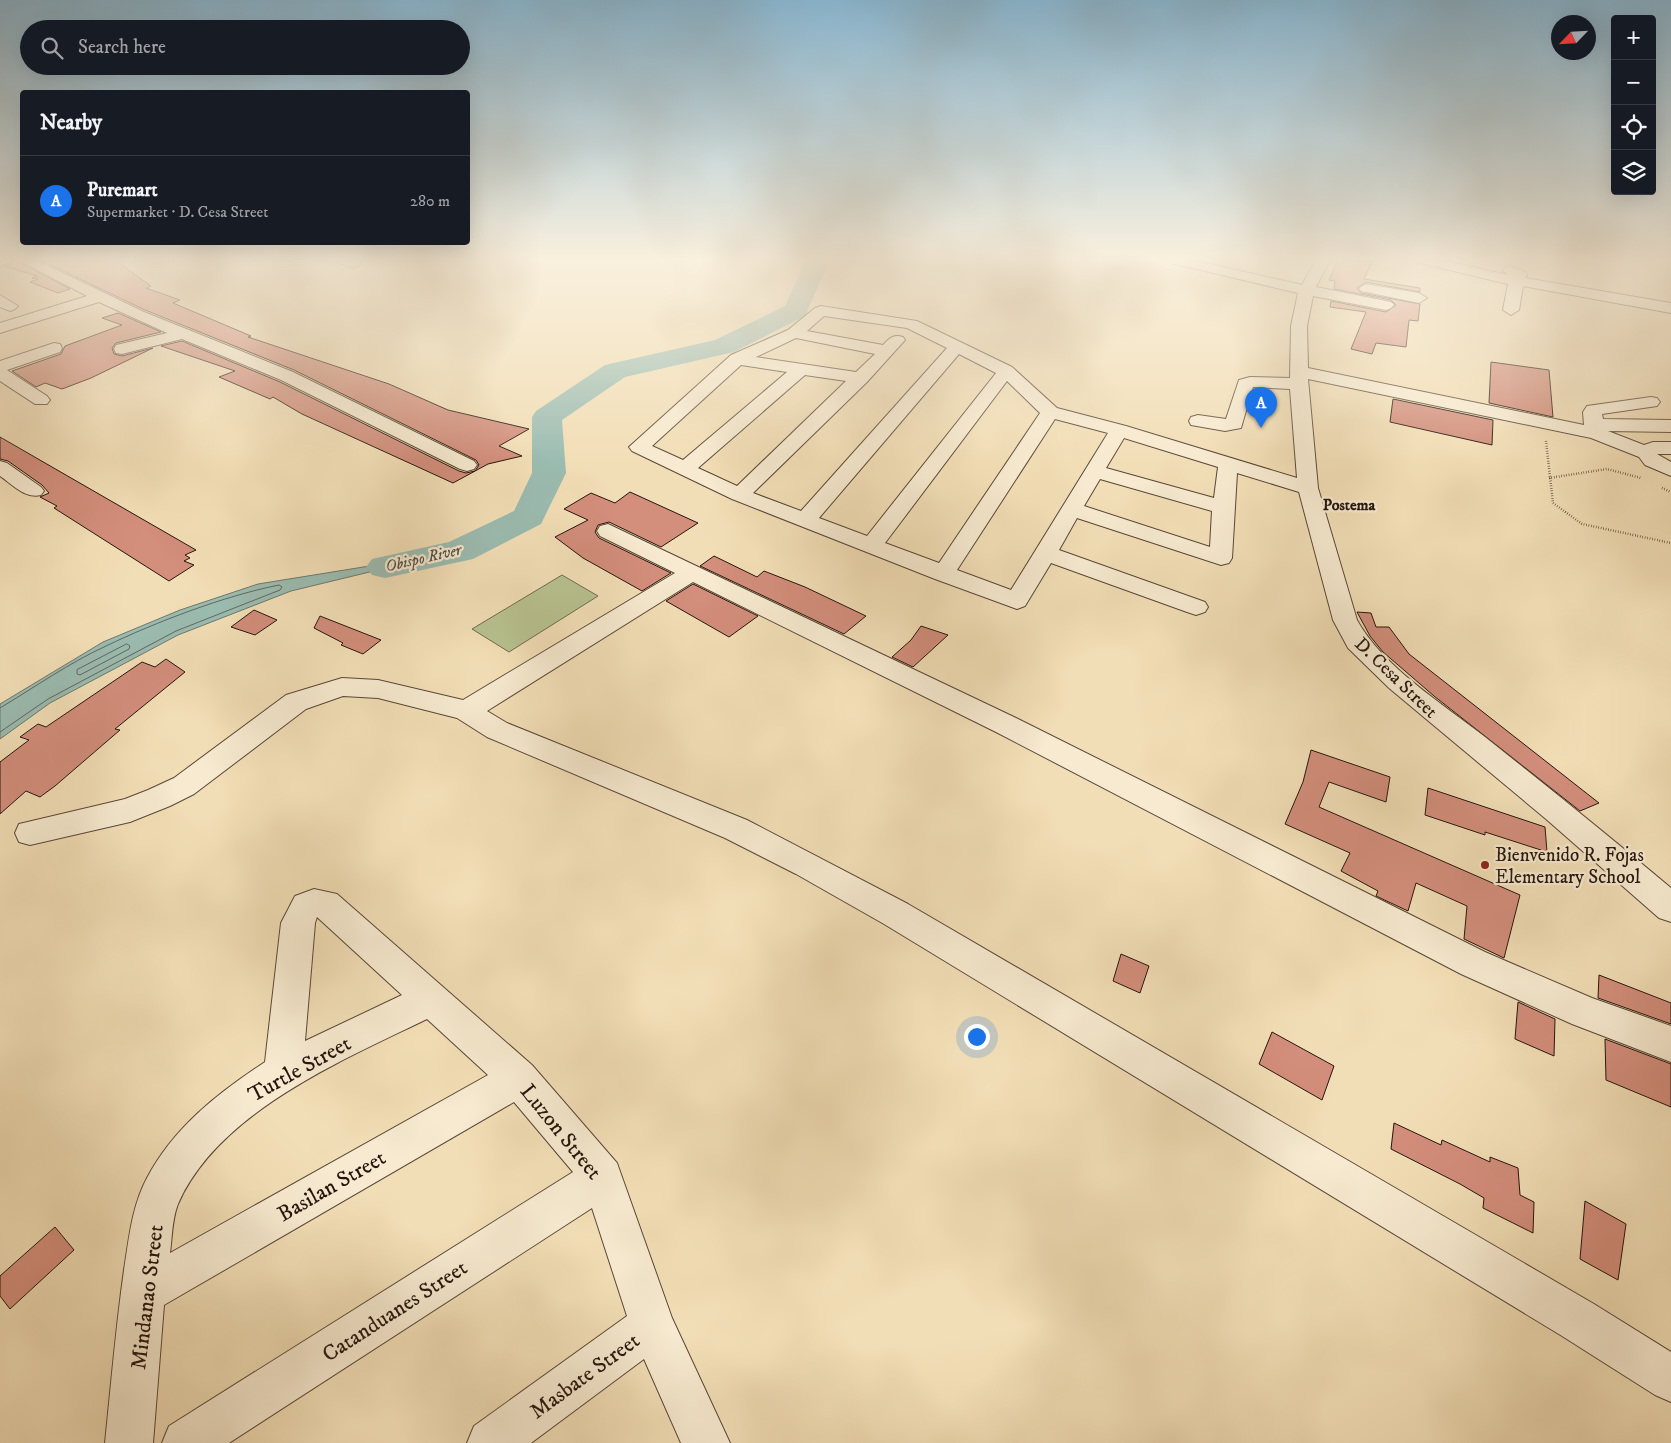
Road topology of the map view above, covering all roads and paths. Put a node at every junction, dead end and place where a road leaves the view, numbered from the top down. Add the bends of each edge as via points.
1 (168, 327) edge
2 (802, 327) edge
3 (908, 327) edge
4 (918, 327) edge
5 (1299, 327) edge
6 (794, 333) junction
7 (182, 334) junction
8 (957, 347) junction
9 (54, 348) dead end
10 (122, 349) dead end
11 (887, 351) junction
12 (737, 359) junction
13 (0, 367) edge
14 (801, 368) junction
15 (1006, 372) junction
16 (0, 373) edge
17 (861, 378) junction
18 (1300, 378) junction
19 (41, 400) dead end
20 (1651, 402) dead end
21 (1050, 412) junction
22 (1198, 421) dead end
23 (1546, 424) junction
24 (1671, 426) edge
25 (1595, 429) junction
26 (1120, 430) junction
27 (1671, 448) edge
28 (1646, 453) junction
29 (1228, 464) junction
30 (467, 465) dead end
31 (0, 467) edge
32 (685, 469) junction
33 (1671, 470) edge
34 (1095, 471) junction
35 (1549, 478) junction
36 (1647, 481) dead end
37 (1655, 485) dead end
38 (1308, 488) junction
39 (34, 490) dead end
40 (1671, 492) edge
41 (739, 495) junction
42 (1223, 507) junction
43 (1072, 509) junction
44 (805, 520) junction
45 (608, 530) dead end
46 (1671, 543) edge
47 (872, 546) junction
48 (1046, 553) junction
49 (692, 572) junction
50 (943, 574) junction
51 (1196, 607) dead end
52 (466, 711) junction
53 (30, 833) dead end
54 (1671, 908) edge
55 (430, 999) junction
56 (1671, 1044) edge
57 (283, 1072) junction
58 (519, 1078) junction
59 (184, 1158) joint
60 (603, 1177) junction
61 (142, 1293) junction
62 (652, 1325) junction
63 (1671, 1379) edge
64 (130, 1443) edge
65 (186, 1443) edge
66 (491, 1443) edge
67 (706, 1443) edge

1 - 7 street
2 - 6 street
3 - 11 street
4 - 8 street
5 - 18 street, D. Cesa Street
6 - 11 street
6 - 12 street
7 - 10 street
7 - 30 street via 287,376
8 - 15 street
8 - 44 street
9 - 13 street
11 - 17 street
12 - 14 street
12 - 32 street via 639,447
14 - 17 street
14 - 32 street
15 - 21 street
15 - 47 street
16 - 19 street
17 - 41 street
18 - 22 street via 1245,384 1234,424
18 - 23 street
18 - 38 street, D. Cesa Street
20 - 25 street via 1594,410
21 - 26 street
21 - 50 street
23 - 25 street
23 - 35 path
24 - 25 street
25 - 28 street
26 - 29 street
26 - 34 street
27 - 28 street via 1653,448
28 - 33 street via 1652,461
29 - 38 street
29 - 42 street
31 - 39 street
32 - 41 street
34 - 42 street
34 - 43 street
35 - 36 path via 1606,469
35 - 46 path via 1553,503 1582,524
37 - 40 path
38 - 54 street, D. Cesa Street via 1345,620 1357,642 1444,722 1556,810
41 - 44 street
42 - 43 street via 1221,558
43 - 48 street
44 - 47 street
45 - 49 street
47 - 50 street
48 - 50 street via 1017,601
48 - 51 street
49 - 52 street
49 - 56 street via 1006,725 1473,963 1585,1012
52 - 53 street via 378,689 342,687 319,693 296,702 184,786 130,810
52 - 63 street via 497,730 736,829 808,865 1570,1315
55 - 57 street, Turtle Street
55 - 57 street, Luzon Street via 325,904 307,904 300,911 298,923
55 - 58 street, Luzon Street
57 - 59 street, Turtle Street via 238,1101 208,1128
58 - 60 street, Luzon Street
58 - 61 street, Basilan Street
59 - 61 street, Mindanao Street via 162,1193
60 - 62 street, Luzon Street
60 - 65 street, Catanduanes Street
61 - 64 street, Mindanao Street
62 - 66 street, Masbate Street
62 - 67 street, Luzon Street

